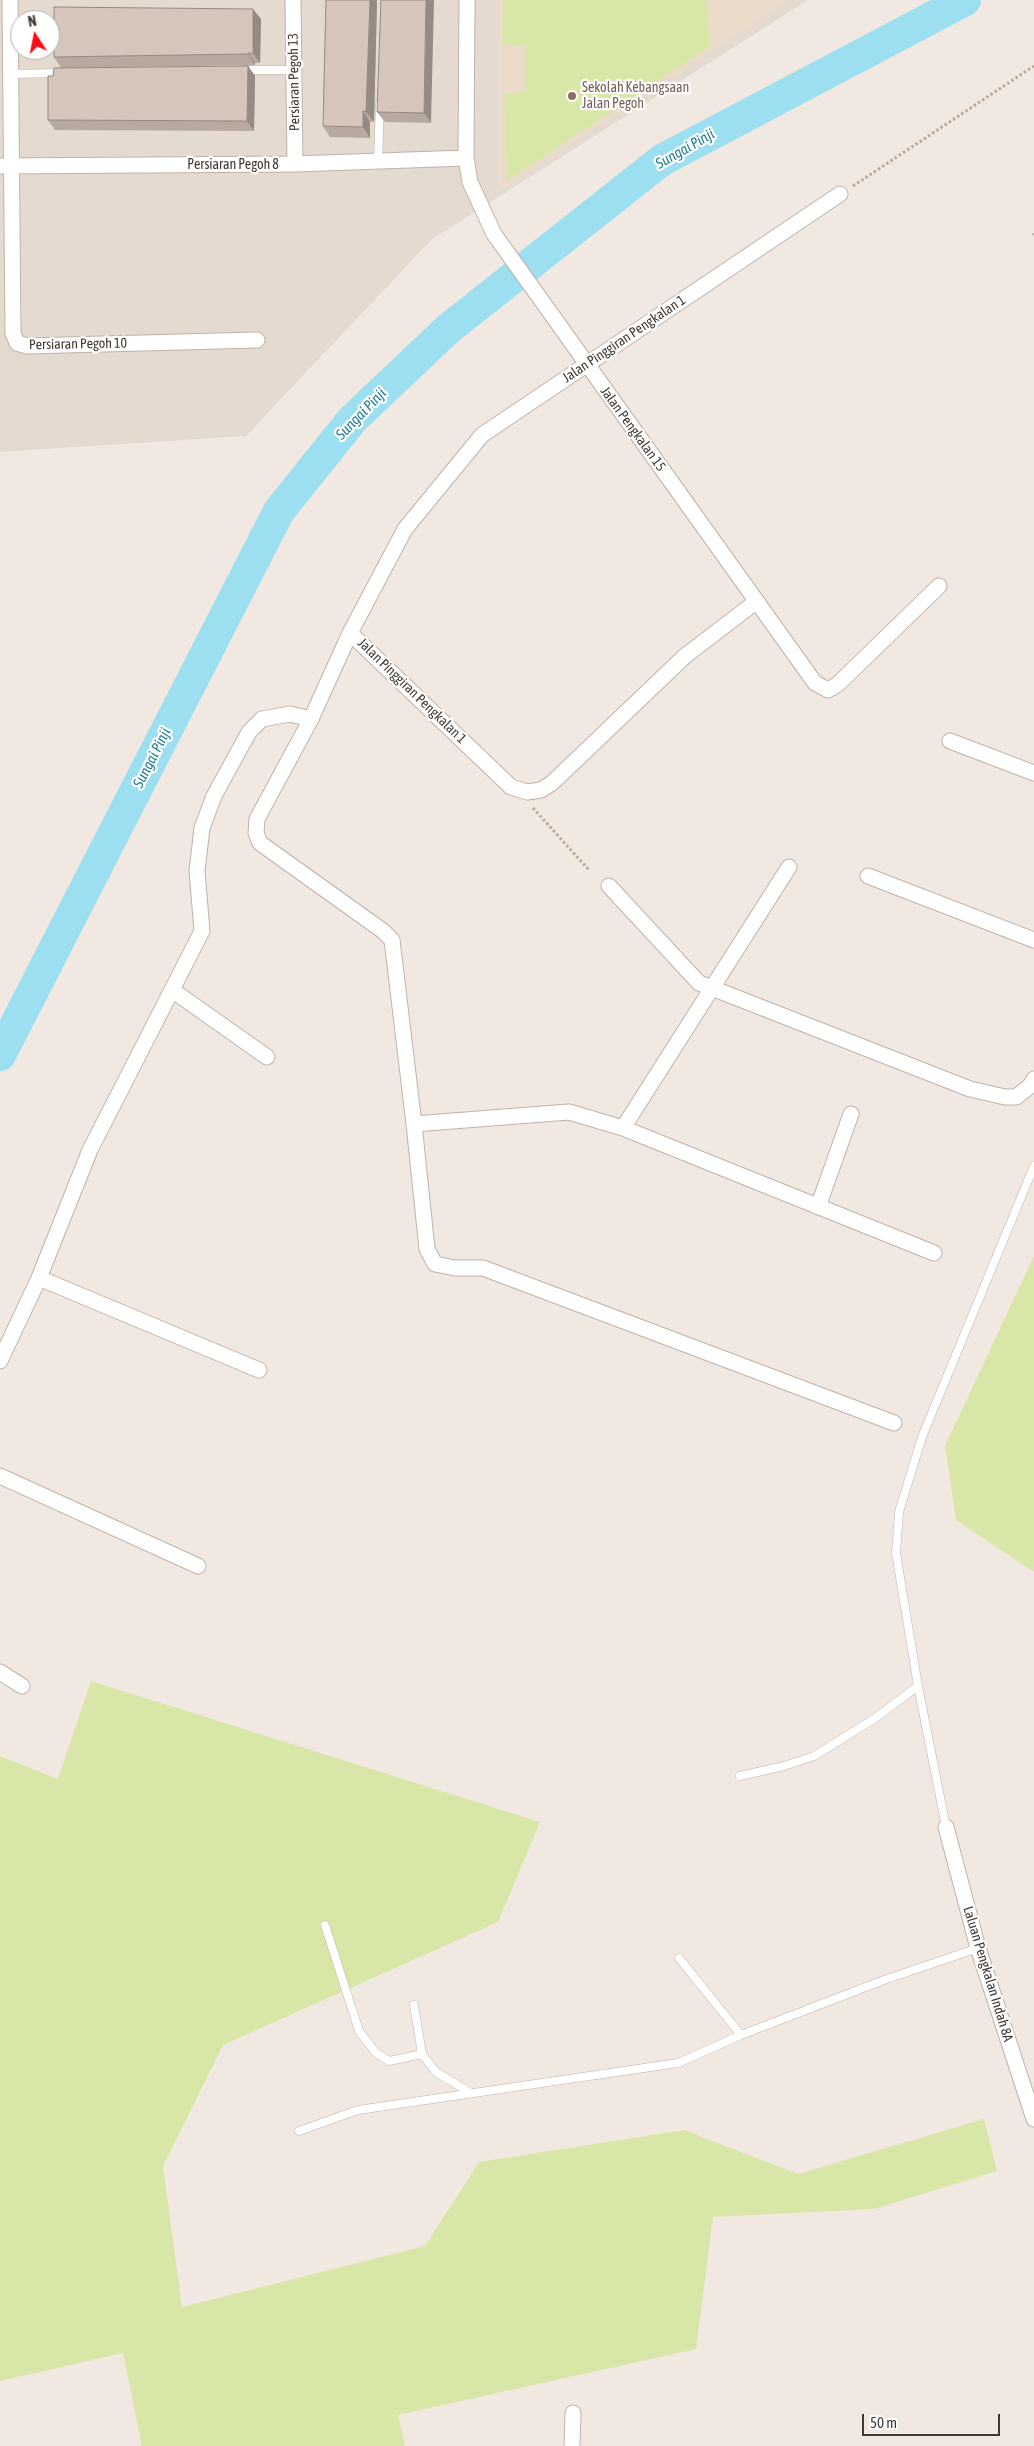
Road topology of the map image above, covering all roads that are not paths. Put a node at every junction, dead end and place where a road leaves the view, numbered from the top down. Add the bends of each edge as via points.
1 (10, 0) edge
2 (293, 0) edge
3 (467, 0) edge
4 (235, 70) edge
5 (294, 70) junction
6 (69, 73) edge
7 (10, 74) junction
8 (380, 96) edge
9 (466, 158) junction
10 (378, 162) junction
11 (295, 164) junction
12 (6, 166) edge
13 (840, 194) road end
14 (257, 340) dead end
15 (587, 364) junction
16 (938, 586) dead end
17 (757, 601) junction
18 (350, 633) junction
19 (311, 719) junction
20 (950, 741) dead end
21 (1034, 773) edge
22 (789, 867) dead end
23 (868, 876) dead end
24 (609, 886) dead end
25 (1034, 940) edge
26 (712, 989) junction
27 (172, 990) junction
28 (267, 1057) dead end
29 (1034, 1079) edge
30 (851, 1114) dead end
31 (414, 1124) junction
32 (623, 1128) junction
33 (1034, 1166) edge
34 (818, 1207) junction
35 (934, 1254) dead end
36 (40, 1278) junction
37 (0, 1361) edge
38 (259, 1370) dead end
39 (894, 1423) dead end
40 (0, 1476) edge
41 (198, 1566) dead end
42 (0, 1672) edge
43 (22, 1686) dead end
44 (918, 1686) junction
45 (740, 1776) dead end
46 (946, 1827) joint
47 (325, 1925) dead end
48 (978, 1948) junction
49 (679, 1958) dead end
50 (414, 2005) dead end
51 (741, 2035) junction
52 (422, 2054) junction
53 (471, 2092) junction
54 (1034, 2119) edge
55 (299, 2131) dead end
56 (573, 2413) dead end
57 (572, 2446) edge

1 - 7 street
2 - 5 street, Persiaran Pegoh 13
3 - 9 street, Jalan Pengkalan 15
4 - 5 lane
5 - 11 street, Persiaran Pegoh 13
6 - 7 lane
7 - 12 street
8 - 10 lane
9 - 10 street, Persiaran Pegoh 8
9 - 15 street, Jalan Pengkalan 15 via 470,182 494,234
10 - 11 street, Persiaran Pegoh 8
11 - 12 street, Persiaran Pegoh 8
12 - 14 street, Persiaran Pegoh 10 via 13,333 17,343 27,346
13 - 15 street, Jalan Pinggiran Pengkalan 1
15 - 17 street, Jalan Pengkalan 15
15 - 18 street, Jalan Pinggiran Pengkalan 1 via 482,436 405,529
16 - 17 street, Jalan Pengkalan 15 via 838,684 828,690 816,683
17 - 18 street, Jalan Pinggiran Pengkalan 1 via 685,656 552,783 541,790 527,792 511,786
18 - 19 street
19 - 27 street via 290,714 262,719 249,732 218,788 202,828 197,871 202,932
19 - 31 street via 257,819 256,833 260,843 392,940
20 - 21 street
22 - 26 street
23 - 25 street
24 - 26 street via 699,983
26 - 29 street via 970,1089 1016,1097
26 - 32 street
27 - 28 street
27 - 36 street via 90,1150
30 - 34 street
31 - 32 street via 569,1112
31 - 39 street via 427,1249 436,1264 483,1268
32 - 34 street
33 - 44 lane via 922,1437 899,1512 896,1553
34 - 35 street
36 - 37 street
36 - 38 street
40 - 41 street
42 - 43 street
44 - 45 lane via 874,1719 814,1756
44 - 46 lane
46 - 48 street, Laluan Pengkalan Indah 8A
47 - 52 lane via 359,2031 376,2053 389,2061
48 - 51 lane
48 - 54 street, Laluan Pengkalan Indah 8A
49 - 51 lane
50 - 52 lane
51 - 53 lane via 678,2063
52 - 53 lane via 436,2072
53 - 55 lane via 358,2110
56 - 57 street

